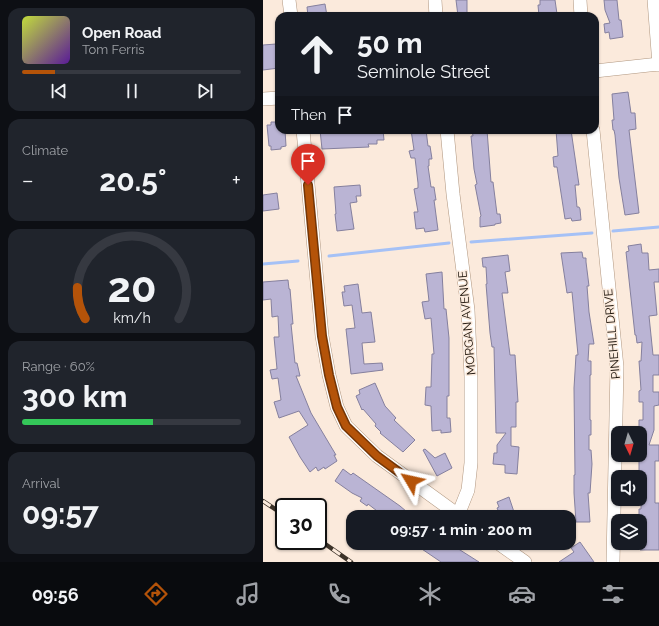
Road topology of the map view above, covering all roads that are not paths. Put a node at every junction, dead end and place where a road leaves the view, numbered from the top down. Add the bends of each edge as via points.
1 (289, 0) edge
2 (435, 0) edge
3 (580, 0) edge
4 (654, 0) edge
5 (290, 12) edge
6 (436, 12) edge
7 (581, 12) edge
8 (659, 64) edge
9 (599, 71) edge
10 (275, 98) edge
11 (263, 99) edge
12 (303, 134) edge
13 (447, 134) edge
14 (593, 134) edge
15 (452, 510) edge
16 (462, 510) edge
17 (508, 550) edge
18 (525, 562) edge
19 (613, 562) edge

1 - 5 street
2 - 6 street
3 - 7 street
4 - 8 street
8 - 9 street
10 - 11 street
12 - 15 street via 322,336 337,407 346,426 377,456
13 - 16 street, MORGAN AVENUE via 468,310 471,377 471,463 468,490
14 - 19 street, PINEHILL DRIVE via 617,367
17 - 18 street

